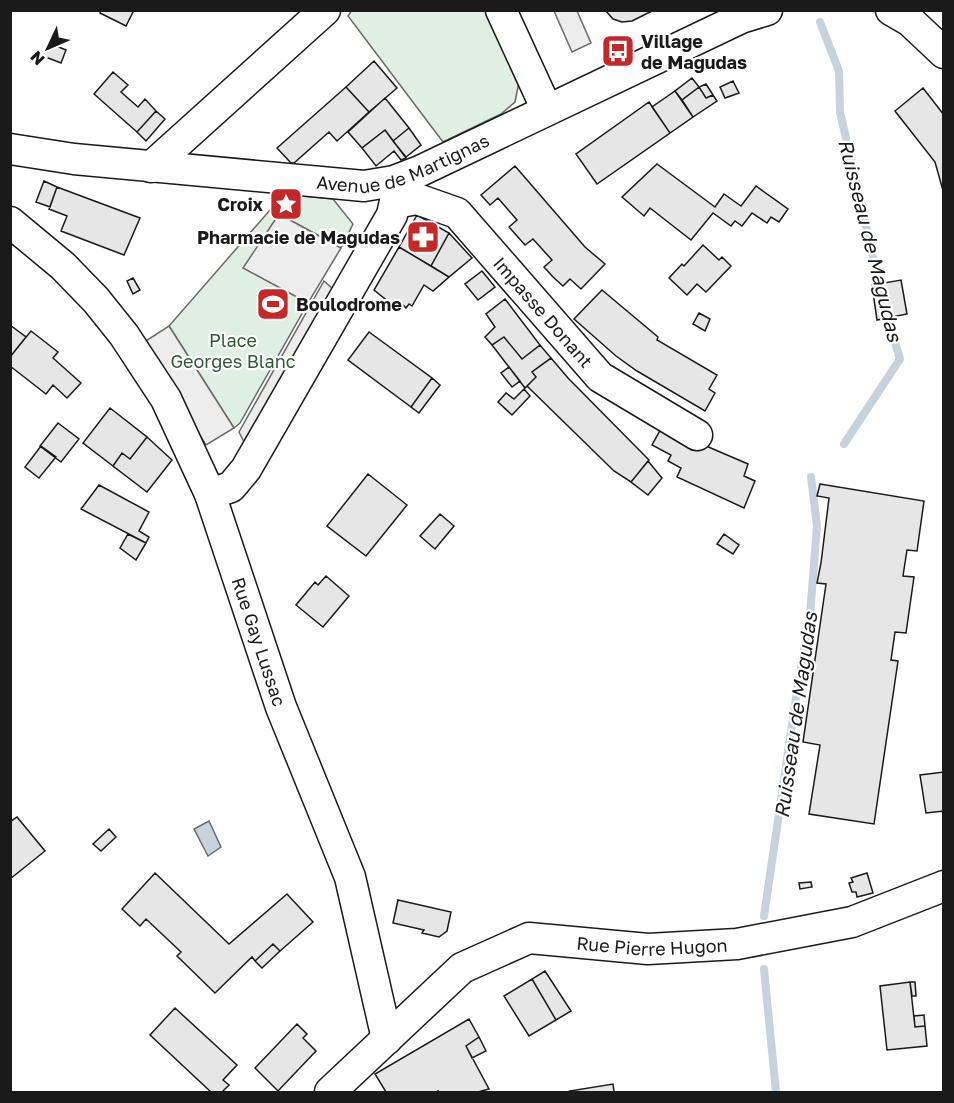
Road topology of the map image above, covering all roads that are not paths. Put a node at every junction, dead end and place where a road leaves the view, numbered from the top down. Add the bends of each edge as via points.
1 (325, 10) edge
2 (501, 10) edge
3 (766, 10) edge
4 (891, 10) edge
5 (944, 53) edge
6 (547, 110) junction
7 (10, 149) edge
8 (151, 166) junction
9 (395, 192) junction
10 (10, 222) edge
11 (697, 435) dead end
12 (210, 494) junction
13 (944, 886) edge
14 (387, 1039) junction
15 (330, 1092) edge

1 - 8 street
2 - 6 street
3 - 6 street, Avenue de Martignas via 741,18
4 - 5 street via 910,21
6 - 9 street, Avenue de Martignas via 420,171
7 - 8 street, Avenue de Martignas
8 - 9 street, Avenue de Martignas
9 - 11 street, Impasse Donant via 457,213 600,376
9 - 12 street via 392,215 246,470 231,487
10 - 12 street, Rue Gay Lussac via 63,266 124,335 166,399
12 - 14 street, Rue Gay Lussac via 281,707 350,876
13 - 14 street, Rue Pierre Hugon via 852,922 737,944 648,949 529,938 462,968
14 - 15 street

